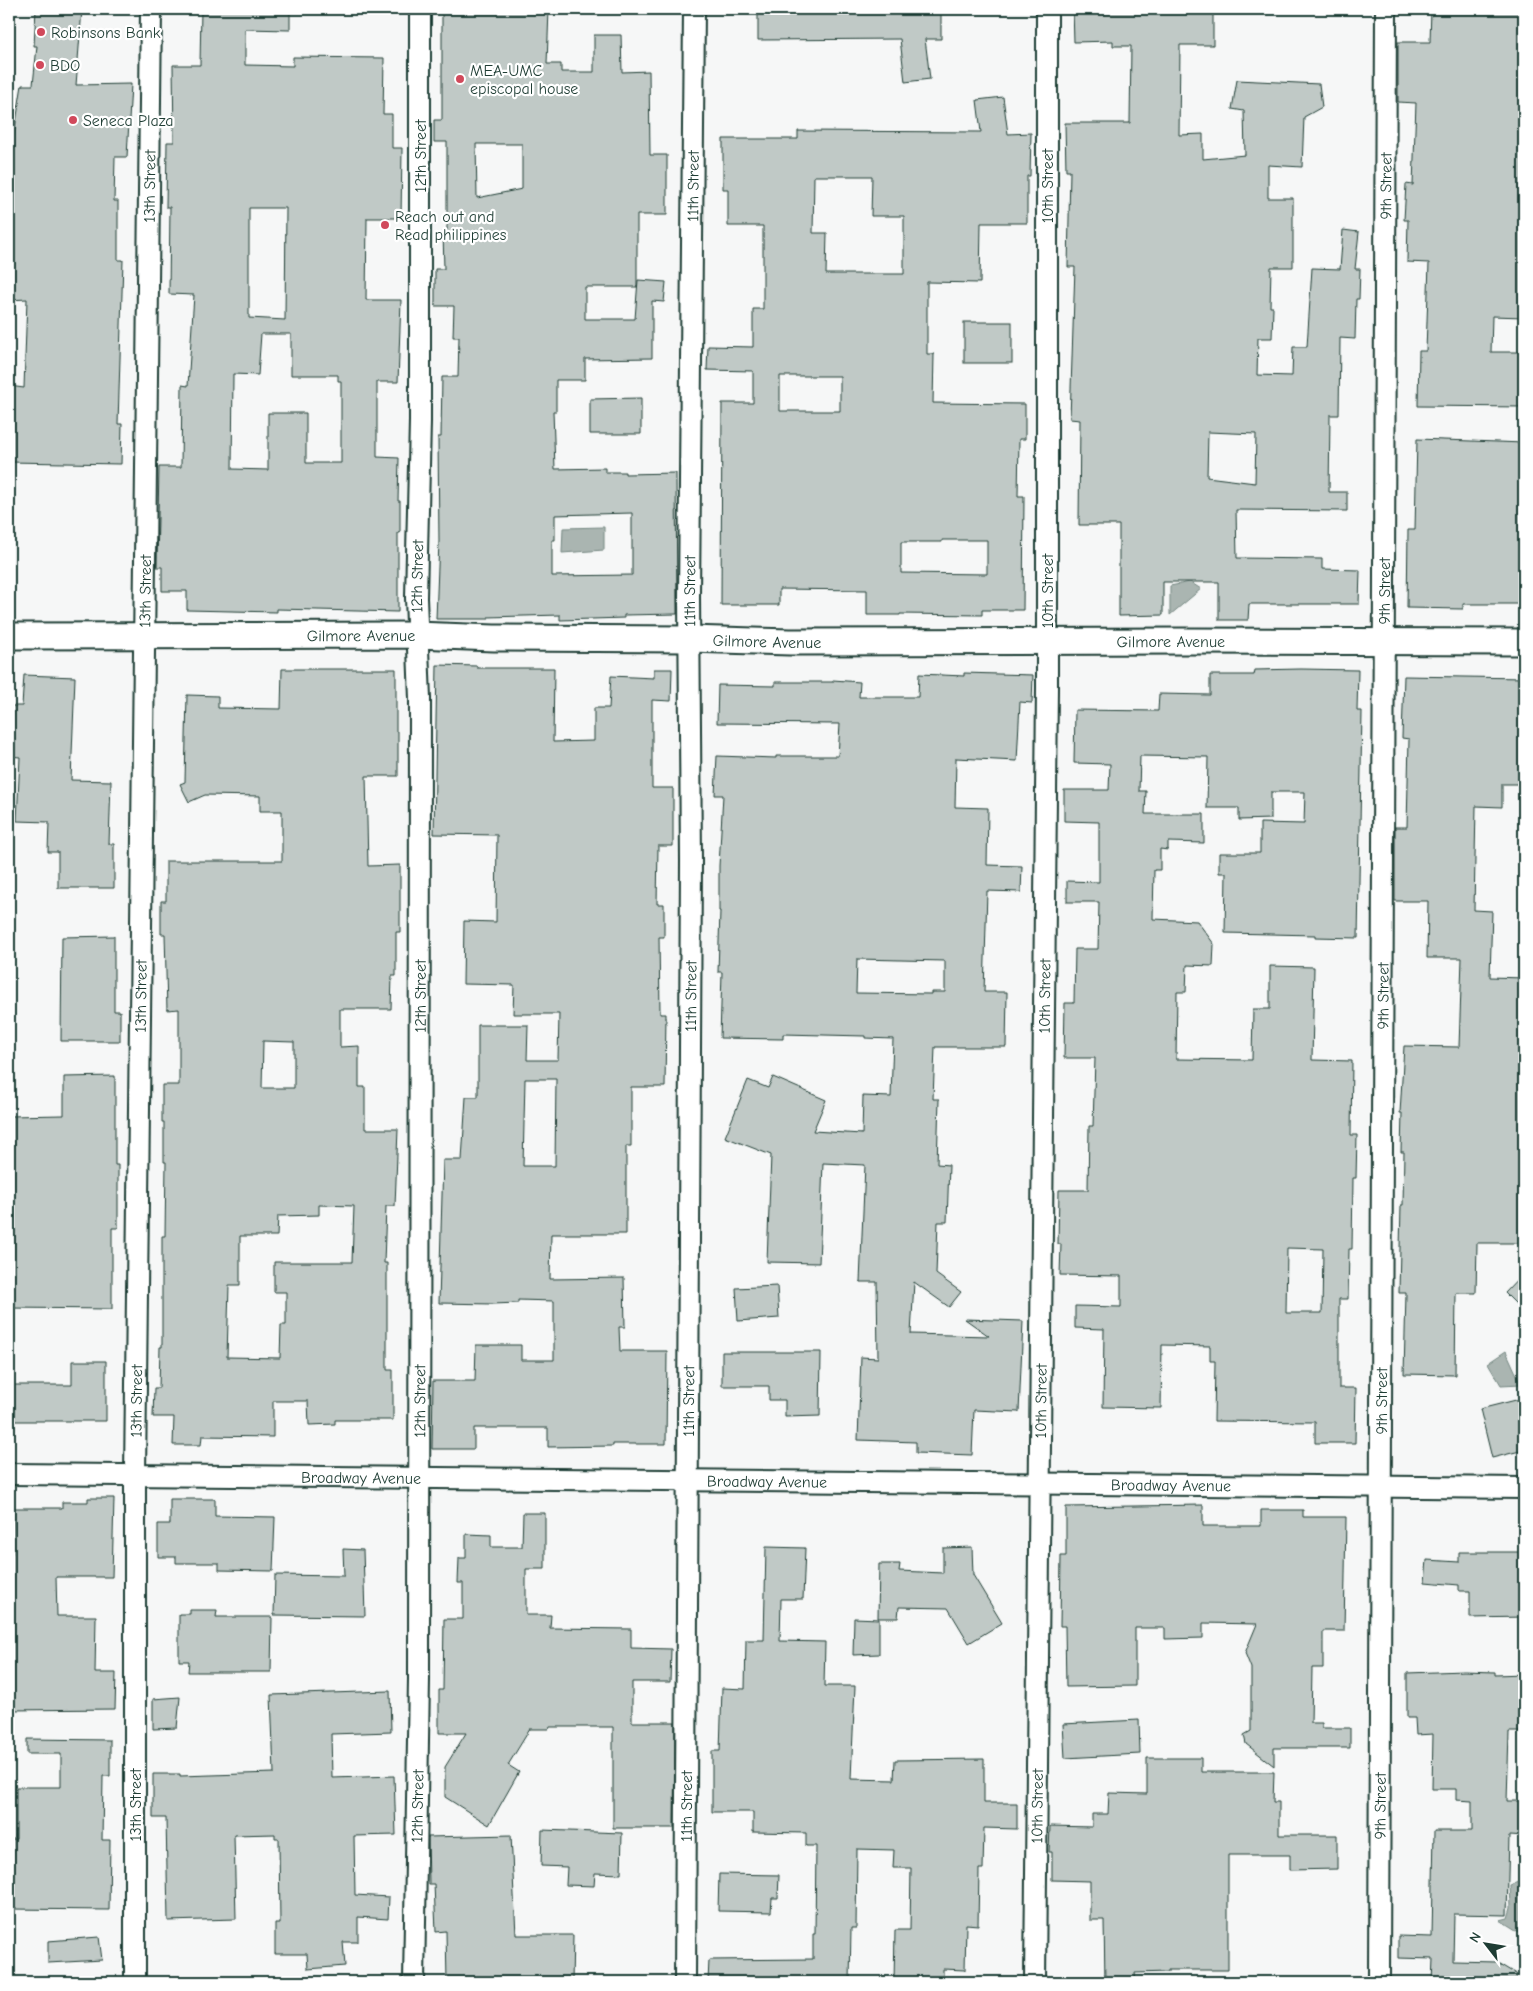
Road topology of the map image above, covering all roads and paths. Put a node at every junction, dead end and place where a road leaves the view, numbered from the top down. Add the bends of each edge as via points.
1 (151, 9) edge
2 (420, 9) edge
3 (694, 9) edge
4 (1047, 9) edge
5 (1386, 9) edge
6 (9, 636) edge
7 (416, 636) junction
8 (144, 637) junction
9 (690, 639) junction
10 (1384, 641) junction
11 (1046, 642) junction
12 (1524, 642) edge
13 (9, 1474) edge
14 (135, 1476) junction
15 (419, 1478) junction
16 (688, 1481) junction
17 (1040, 1484) junction
18 (1381, 1486) junction
19 (1524, 1488) edge
20 (135, 1982) edge
21 (414, 1982) edge
22 (685, 1982) edge
23 (1035, 1982) edge
24 (1380, 1982) edge

1 - 8 street, 13th Street
2 - 7 street, 12th Street via 420,401
3 - 9 street, 11th Street
4 - 11 street, 10th Street
5 - 10 street, 9th Street
6 - 8 main road, Gilmore Avenue
7 - 8 main road, Gilmore Avenue
7 - 9 main road, Gilmore Avenue
7 - 15 street, 12th Street via 420,708
8 - 14 street, 13th Street
9 - 11 main road, Gilmore Avenue
9 - 16 street, 11th Street
10 - 11 main road, Gilmore Avenue
10 - 12 main road, Gilmore Avenue
10 - 18 street, 9th Street
11 - 17 street, 10th Street
13 - 14 street, Broadway Avenue
14 - 15 street, Broadway Avenue
14 - 20 street, 13th Street
15 - 16 street, Broadway Avenue
15 - 21 street, 12th Street
16 - 17 street, Broadway Avenue
16 - 22 street, 11th Street
17 - 18 street, Broadway Avenue
17 - 23 street, 10th Street
18 - 19 street, Broadway Avenue
18 - 24 street, 9th Street

